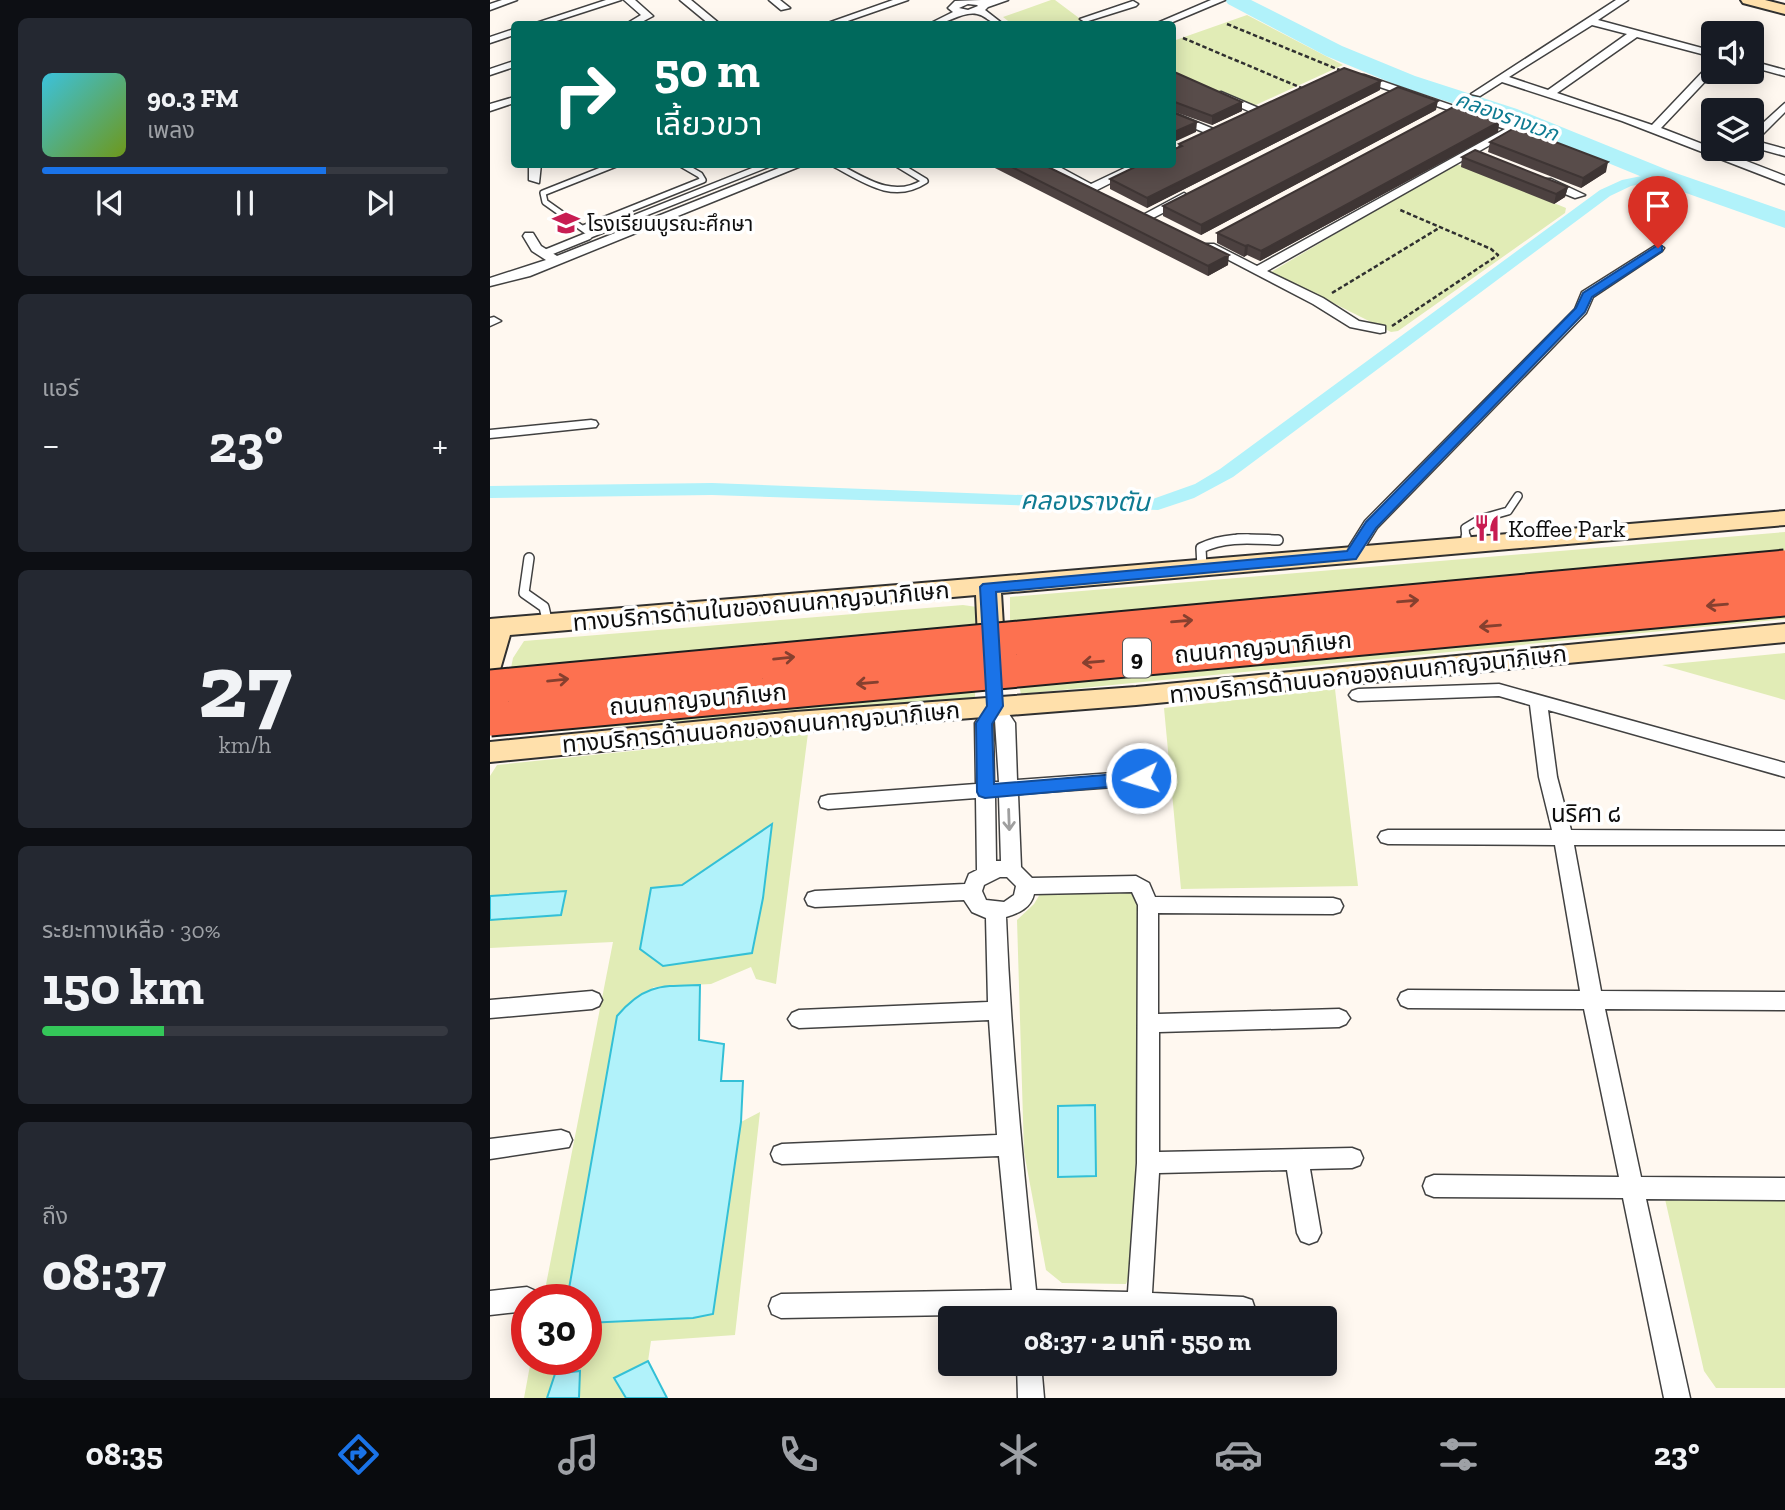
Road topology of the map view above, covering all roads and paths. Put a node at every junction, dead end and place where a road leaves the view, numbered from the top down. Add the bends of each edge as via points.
1 (512, 0) edge
2 (616, 0) edge
3 (629, 0) edge
4 (685, 0) edge
5 (774, 0) edge
6 (903, 0) edge
7 (1003, 0) edge
8 (1220, 0) edge
9 (1623, 0) edge
10 (1748, 0) edge
11 (1129, 2) edge
12 (961, 5) edge
13 (490, 6) edge
14 (785, 8) dead end
15 (981, 8) junction
16 (1143, 10) dead end
17 (1785, 10) edge
18 (1086, 19) dead end
19 (548, 21) edge
20 (637, 21) edge
21 (711, 21) edge
22 (839, 21) edge
23 (938, 21) edge
24 (995, 21) edge
25 (1159, 21) edge
26 (1590, 21) junction
27 (1227, 24) dead end
28 (511, 33) edge
29 (1634, 34) junction
30 (1183, 38) dead end
31 (490, 40) edge
32 (1701, 51) edge
33 (511, 65) edge
34 (1764, 67) edge
35 (1342, 71) joint
36 (490, 72) edge
37 (1785, 73) edge
38 (1501, 78) junction
39 (1701, 80) edge
40 (1304, 89) edge
41 (1398, 89) junction
42 (1209, 90) edge
43 (1550, 93) junction
44 (1476, 94) dead end
45 (1386, 95) edge
46 (511, 101) edge
47 (1269, 106) edge
48 (490, 108) edge
49 (1455, 108) junction
50 (1783, 110) edge
51 (1443, 114) edge
52 (1176, 116) edge
53 (1515, 128) junction
54 (1764, 129) edge
55 (1653, 130) junction
56 (1192, 142) edge
57 (1552, 142) edge
58 (1764, 145) edge
59 (1701, 148) edge
60 (1785, 153) edge
61 (1736, 161) edge
62 (535, 168) edge
63 (606, 168) edge
64 (688, 168) edge
65 (759, 168) edge
66 (790, 168) edge
67 (842, 168) edge
68 (905, 168) edge
69 (1052, 168) edge
70 (1136, 168) edge
71 (1531, 176) edge
72 (535, 180) dead end
73 (1785, 180) edge
74 (1195, 192) edge
75 (1579, 195) dead end
76 (1384, 203) junction
77 (1147, 216) edge
78 (1440, 227) junction
79 (583, 228) junction
80 (591, 234) junction
81 (529, 236) dead end
82 (1213, 236) dead end
83 (1658, 248) dead end
84 (551, 257) junction
85 (1257, 271) junction
86 (490, 282) edge
87 (1318, 301) junction
88 (1380, 329) joint
89 (591, 424) dead end
90 (490, 434) edge
91 (1518, 496) dead end
92 (1785, 518) edge
93 (1278, 540) dead end
94 (1466, 545) junction
95 (1351, 555) junction
96 (529, 558) dead end
97 (1785, 567) edge
98 (1202, 568) junction
99 (988, 587) junction
100 (1785, 598) edge
101 (548, 624) junction
102 (495, 628) edge
103 (1785, 633) edge
104 (490, 667) edge
105 (490, 687) edge
106 (1358, 695) dead end
107 (1538, 701) junction
108 (995, 706) junction
109 (490, 719) edge
110 (490, 752) edge
111 (1785, 770) edge
112 (1141, 778) dead end
113 (1008, 789) junction
114 (985, 792) junction
115 (828, 802) dead end
116 (1388, 838) dead end
117 (1563, 838) junction
118 (1785, 838) edge
119 (987, 872) junction
120 (1018, 878) junction
121 (972, 891) junction
122 (816, 899) dead end
123 (1148, 905) junction
124 (1333, 906) dead end
125 (996, 912) junction
126 (1592, 998) junction
127 (1408, 999) dead end
128 (592, 1000) dead end
129 (1785, 1001) edge
130 (490, 1009) edge
131 (999, 1011) junction
132 (1339, 1018) dead end
133 (799, 1019) dead end
134 (1148, 1023) junction
135 (561, 1140) dead end
136 (1009, 1145) junction
137 (490, 1149) edge
138 (782, 1154) dead end
139 (1352, 1158) dead end
140 (1297, 1160) junction
141 (1148, 1163) junction
142 (1434, 1186) dead end
143 (1634, 1188) junction
144 (1785, 1189) edge
145 (1308, 1234) dead end
146 (511, 1301) edge
147 (1139, 1302) junction
148 (490, 1303) edge
149 (781, 1306) dead end
150 (1027, 1306) edge
151 (1075, 1306) edge
152 (1198, 1306) edge
153 (938, 1308) edge
154 (1030, 1376) edge
155 (1031, 1398) edge
156 (1677, 1398) edge

1 - 13 street
2 - 19 street
3 - 20 street via 648,16
4 - 21 street
5 - 14 street
6 - 22 street
7 - 15 street
8 - 25 street
9 - 26 street
10 - 17 main road
11 - 16 street
11 - 18 street
12 - 15 street
12 - 23 street
15 - 24 street
26 - 29 street
26 - 38 street
27 - 35 path
28 - 31 street
29 - 32 street
29 - 43 street
30 - 40 path
33 - 36 street
34 - 37 street
35 - 41 street
38 - 43 street
38 - 44 street
39 - 55 street
41 - 45 street
41 - 49 street
42 - 47 street via 1251,114
43 - 55 street
46 - 48 street
49 - 51 street
49 - 53 street
50 - 54 street
52 - 56 street via 1217,130
53 - 57 street
53 - 76 street via 1478,154
55 - 59 street
58 - 60 street
61 - 73 street
62 - 72 street
63 - 79 lane via 543,193 545,202
64 - 79 lane via 703,180
65 - 80 lane
66 - 84 street
67 - 68 lane via 890,193 925,181
69 - 70 street via 1097,192
71 - 75 street
74 - 77 street
76 - 78 path
76 - 85 street
78 - 87 path
78 - 88 path via 1498,255 1389,328
79 - 80 lane
80 - 84 lane
81 - 84 street via 536,248
82 - 85 street via 1201,243
83 - 95 street via 1587,295 1581,310 1371,525
84 - 86 street
85 - 87 street
87 - 88 street via 1355,324
89 - 90 street
91 - 94 lane via 1510,512 1472,520 1465,528
92 - 94 main road, ทางบริการด้านในของถนนกาญจนาภิเษก
93 - 98 lane via 1226,538 1210,543 1201,548
94 - 95 main road, ทางบริการด้านในของถนนกาญจนาภิเษก
95 - 98 main road, ทางบริการด้านในของถนนกาญจนาภิเษก
96 - 101 lane via 524,593 544,607
105 -> 97 highway, ถนนกาญจนาภิเษก / 9, bridge
98 - 99 main road, ทางบริการด้านในของถนนกาญจนาภิเษก
99 - 101 main road, ทางบริการด้านในของถนนกาญจนาภิเษก
99 - 108 main road
100 -> 109 highway, ถนนกาญจนาภิเษก / 9, bridge
101 - 102 main road, ทางบริการด้านในของถนนกาญจนาภิเษก
102 - 104 main road
103 - 108 main road, ทางบริการด้านนอกของถนนกาญจนาภิเษก
106 - 107 street via 1499,690
107 - 111 street
107 - 117 street via 1548,778
108 - 110 main road, ทางบริการด้านนอกของถนนกาญจนาภิเษก
108 - 113 street via 1006,723
108 - 114 street via 984,723
112 - 113 street
113 - 114 street
113 -> 120 street
114 - 115 street
114 - 119 street
116 - 117 street, นริศา ๘
117 - 118 street, นริศา ๘
117 - 126 street
119 - 120 street
119 - 121 street via 976,880
120 - 123 street via 1136,884
120 - 125 street via 1024,899
121 - 122 street
121 - 125 street via 982,907
123 - 124 street
123 - 134 street
125 - 131 street
126 - 127 street
126 - 129 street
126 - 143 street
128 - 130 street
131 - 133 street
131 - 136 street
132 - 134 street
134 - 141 street
135 - 137 street
136 - 138 street
136 - 150 street
139 - 140 street
140 - 141 street
140 - 145 street
141 - 147 street
142 - 143 street
143 - 144 street
143 - 156 street
146 - 148 street
147 - 151 street
147 - 152 street
149 - 153 street
154 - 155 street

